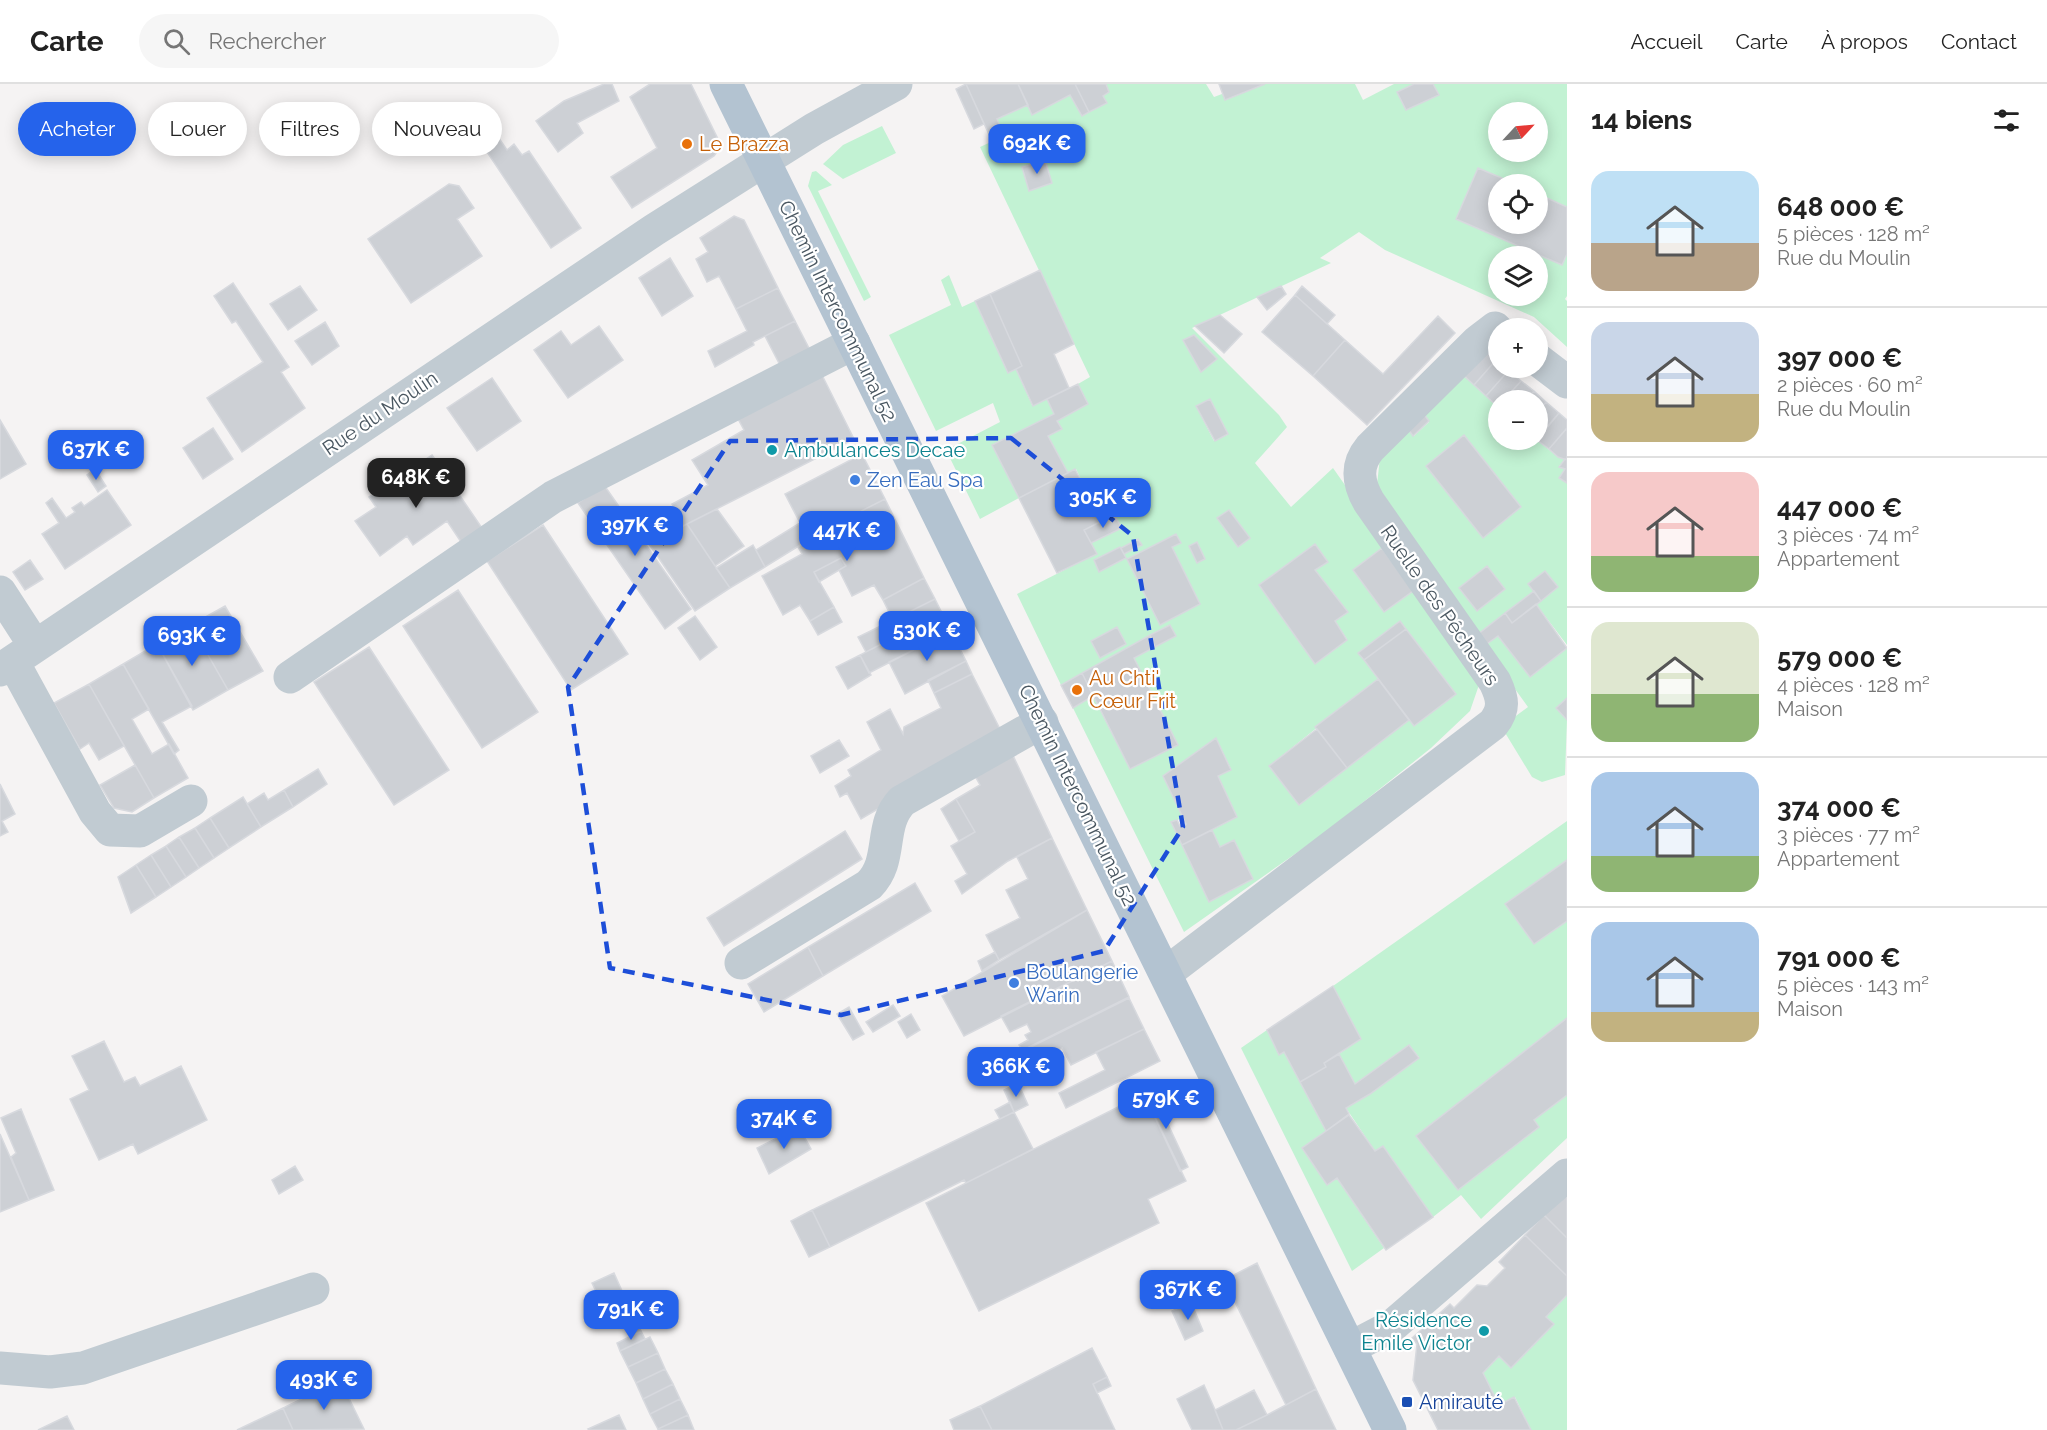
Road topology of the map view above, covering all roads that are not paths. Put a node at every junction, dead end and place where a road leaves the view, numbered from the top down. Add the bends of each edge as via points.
1 (726, 84) edge
2 (896, 84) edge
3 (764, 162) junction
4 (1488, 336) edge
5 (854, 343) junction
6 (1548, 368) edge
7 (1567, 382) edge
8 (0, 592) edge
9 (16, 659) edge
10 (290, 676) dead end
11 (1042, 722) junction
12 (191, 801) dead end
13 (741, 963) dead end
14 (1166, 973) junction
15 (1567, 1174) edge
16 (313, 1289) dead end
17 (1350, 1348) junction
18 (0, 1368) edge
19 (1390, 1430) edge

1 - 3 main road, Chemin Intercommunal 52
2 - 3 street, Rue du Moulin
3 - 5 main road, Chemin Intercommunal 52
3 - 9 street, Rue du Moulin via 528,313
4 - 14 street, Ruelle des Pêcheurs via 1370,448 1362,458 1358,477 1369,502 1495,682 1502,697 1500,714 1493,724
5 - 10 street via 554,497
5 - 11 main road, Chemin Intercommunal 52
6 - 7 street
8 - 9 street
9 - 12 street via 95,812 110,830 140,831
11 - 13 street via 902,801 891,814 883,865 874,880
11 - 14 main road, Chemin Intercommunal 52
14 - 17 main road, Chemin Intercommunal 52
15 - 17 street via 1392,1326
16 - 18 street via 91,1366 50,1372
17 - 19 main road, Chemin Intercommunal 52

